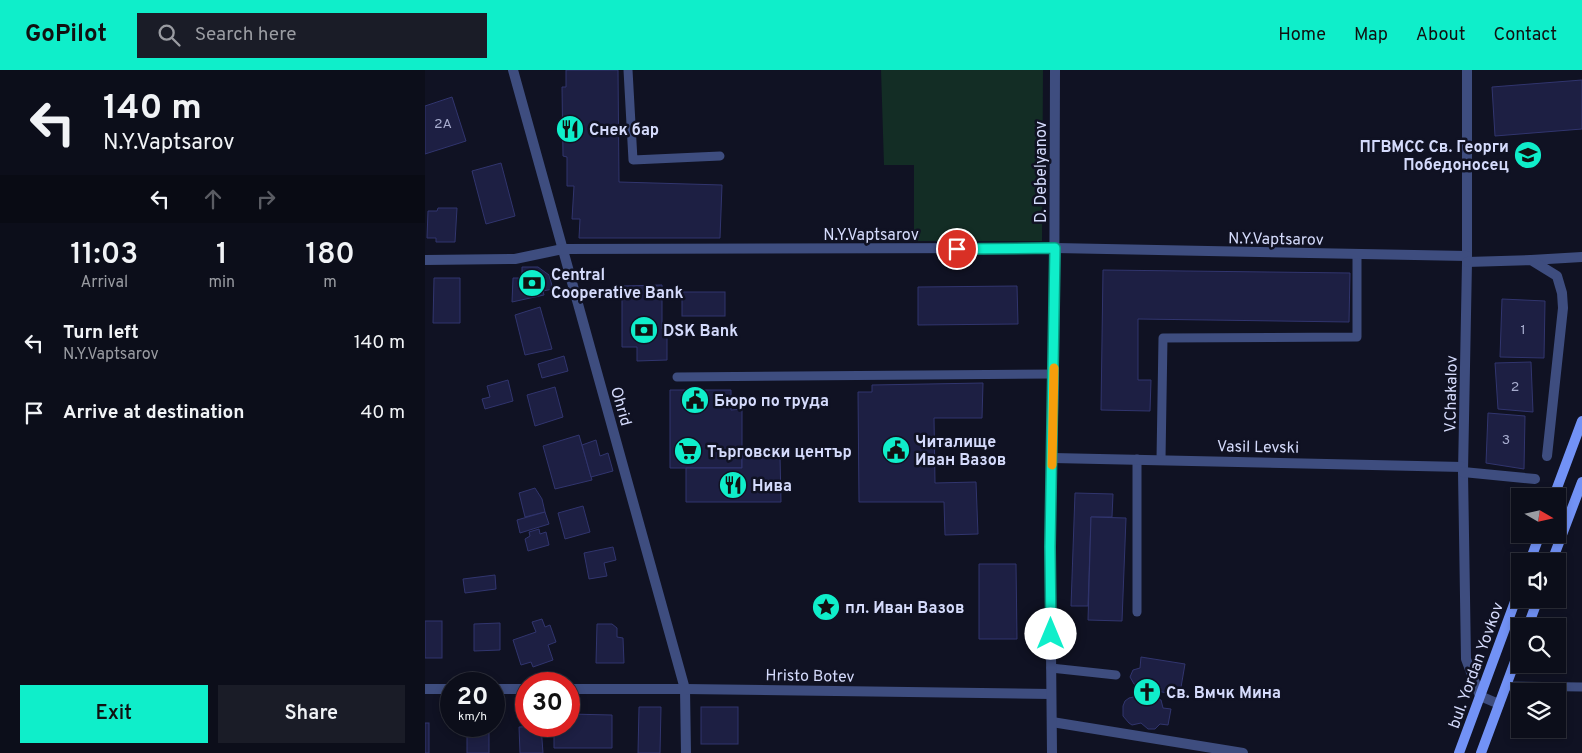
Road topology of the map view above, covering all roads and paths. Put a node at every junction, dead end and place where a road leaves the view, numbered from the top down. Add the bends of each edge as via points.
1 (513, 70) edge
2 (628, 70) edge
3 (1055, 70) edge
4 (1467, 70) edge
5 (720, 156) dead end
6 (1055, 248) junction
7 (563, 249) junction
8 (1357, 255) junction
9 (1582, 257) edge
10 (1467, 259) junction
11 (425, 260) edge
12 (1531, 260) junction
13 (1054, 374) junction
14 (677, 377) dead end
15 (1582, 421) edge
16 (1547, 456) dead end
17 (1053, 458) junction
18 (1137, 459) junction
19 (1161, 459) junction
20 (1463, 470) junction
21 (1535, 479) dead end
22 (1582, 482) edge
23 (1557, 488) edge
24 (1555, 553) edge
25 (1513, 608) edge
26 (1137, 612) dead end
27 (1051, 668) junction
28 (1511, 672) edge
29 (1116, 675) dead end
30 (1506, 686) junction
31 (1582, 687) edge
32 (425, 689) edge
33 (440, 689) edge
34 (580, 689) edge
35 (685, 689) junction
36 (1051, 694) junction
37 (1480, 696) junction
38 (1499, 704) junction
39 (1051, 722) junction
40 (686, 753) edge
41 (1052, 753) edge
42 (1243, 753) edge
43 (1459, 753) edge
44 (1481, 753) edge

1 - 7 street, Ohrid
2 - 5 lane via 633,160
3 - 6 street, D. Debelyanov
4 - 10 street, V.Chakalov
6 - 7 street, N.Y.Vaptsarov
6 - 8 street, N.Y.Vaptsarov
6 - 13 street, D. Debelyanov
7 - 11 street, N.Y.Vaptsarov via 515,259
7 - 35 street, Ohrid
8 - 10 street, N.Y.Vaptsarov
8 - 19 lane via 1357,337 1163,338
9 - 12 street, N.Y.Vaptsarov
10 - 12 street, N.Y.Vaptsarov
10 - 20 street, V.Chakalov
12 - 16 street via 1557,276 1562,293 1560,343
13 - 14 lane
13 - 17 street, D. Debelyanov
15 - 23 street
17 - 18 street, Vasil Levski
17 - 27 street, D. Debelyanov
18 - 19 street, Vasil Levski
18 - 26 lane
19 - 20 street, Vasil Levski
20 - 21 street, Vasil Levski
20 - 37 street, V.Chakalov via 1467,659
22 - 24 street
25 - 37 street, bul. Yordan Yovkov
27 - 29 lane
27 - 36 street, D. Debelyanov
28 - 30 street
30 - 31 lane
30 - 38 street
32 - 33 street
34 - 35 street, Hristo Botev
35 - 36 street, Hristo Botev
35 - 40 street, Ohrid
36 - 39 street, D. Debelyanov
37 - 38 street
37 - 43 street, bul. Yordan Yovkov
38 - 44 street
39 - 41 street, D. Debelyanov
39 - 42 street

